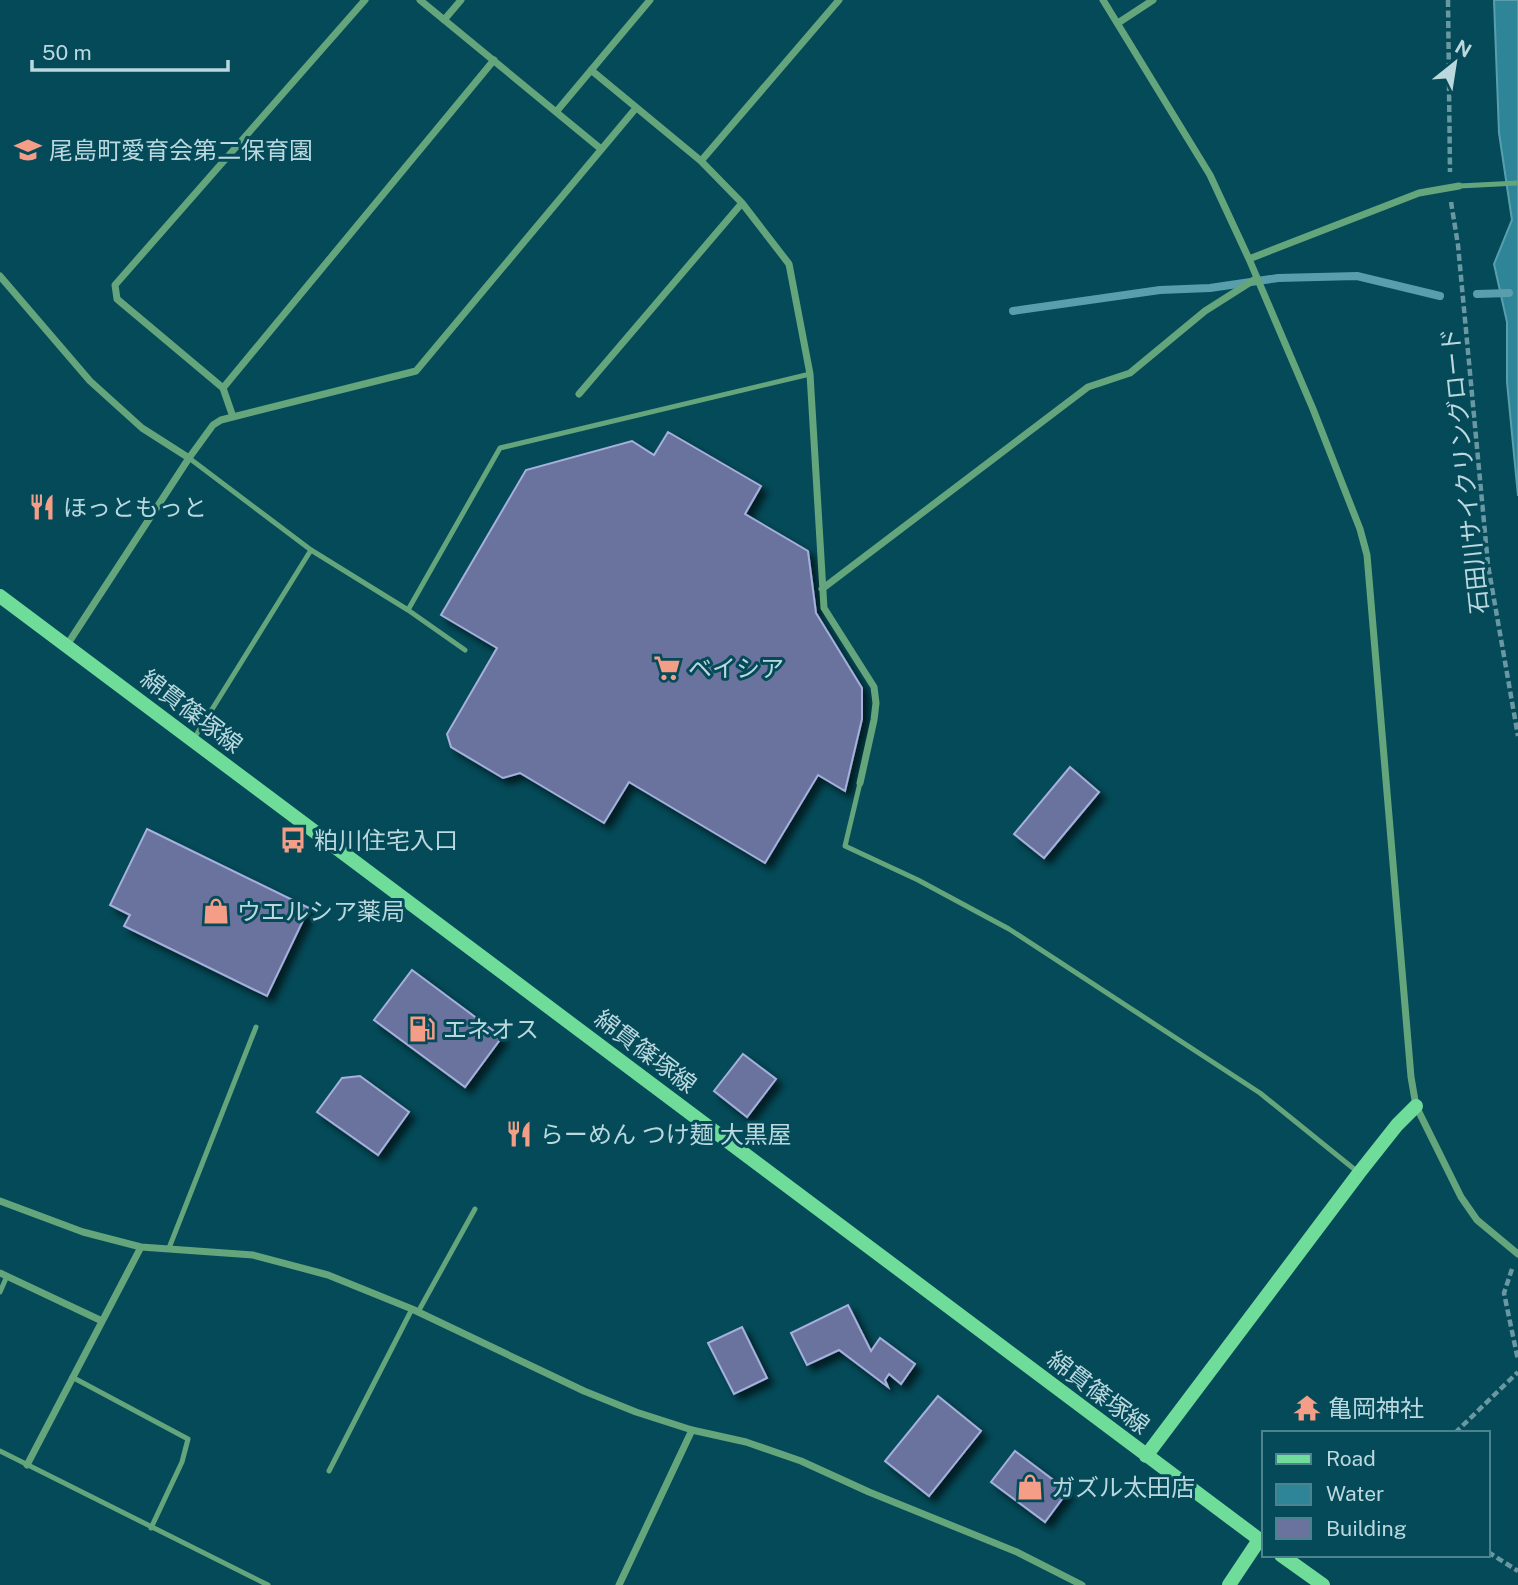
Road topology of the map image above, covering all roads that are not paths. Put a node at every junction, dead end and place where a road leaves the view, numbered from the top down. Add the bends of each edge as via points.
1 (365, 0) edge
2 (421, 0) edge
3 (461, 0) edge
4 (649, 0) edge
5 (839, 0) edge
6 (1103, 0) edge
7 (1153, 0) edge
8 (444, 20) junction
9 (1118, 23) junction
10 (494, 60) junction
11 (591, 70) junction
12 (636, 107) junction
13 (556, 112) junction
14 (601, 149) junction
15 (701, 161) junction
16 (1518, 183) edge
17 (1459, 186) joint
18 (742, 203) junction
19 (1249, 259) junction
20 (0, 276) edge
21 (1257, 278) junction
22 (810, 374) junction
23 (223, 388) junction
24 (579, 394) dead end
25 (233, 417) junction
26 (189, 458) junction
27 (311, 550) junction
28 (822, 589) junction
29 (0, 596) edge
30 (408, 610) junction
31 (68, 645) junction
32 (465, 650) dead end
33 (193, 740) junction
34 (859, 783) joint
35 (256, 1027) dead end
36 (1416, 1106) junction
37 (1359, 1173) junction
38 (0, 1201) edge
39 (475, 1209) dead end
40 (141, 1247) junction
41 (169, 1248) junction
42 (1518, 1254) edge
43 (4, 1274) edge
44 (0, 1292) edge
45 (415, 1311) junction
46 (102, 1321) junction
47 (72, 1376) junction
48 (692, 1430) junction
49 (0, 1451) edge
50 (1146, 1455) junction
51 (27, 1465) junction
52 (329, 1471) dead end
53 (151, 1528) junction
54 (1262, 1541) edge
55 (1284, 1557) edge
56 (268, 1585) edge
57 (619, 1585) edge
58 (1082, 1585) edge
59 (1229, 1585) edge
60 (1323, 1585) edge

1 - 23 street via 115,285 117,299
2 - 8 street
3 - 8 street
4 - 11 street
5 - 15 street
6 - 9 street
7 - 9 street
8 - 10 street
9 - 19 street via 1210,175
10 - 13 street
10 - 23 street
11 - 12 street
11 - 13 street
12 - 14 street
12 - 15 street
13 - 14 street
14 - 25 street via 416,371
15 - 18 street
16 - 17 lane
17 - 19 street via 1419,193
18 - 22 street via 789,264
18 - 24 street
19 - 21 street
20 - 26 street via 90,381 142,428
21 - 28 street via 1205,311 1130,373 1088,387
21 - 36 street via 1318,421 1367,555
22 - 28 street
22 - 30 lane via 500,448
23 - 25 street
25 - 26 street via 213,425
26 - 27 lane
26 - 31 street
27 - 30 lane
27 - 33 lane
28 - 34 street via 824,608 874,687 874,720
29 - 31 main road, 綿貫篠塚線
30 - 32 lane
31 - 33 main road, 綿貫篠塚線
33 - 50 main road, 綿貫篠塚線
34 - 37 lane via 845,846 1010,929 1250,1087
35 - 41 lane
36 - 37 main road
36 - 42 street via 1461,1197 1477,1220
37 - 50 main road
38 - 40 street via 83,1232
39 - 45 lane
40 - 41 street
40 - 46 street
41 - 45 street via 253,1255 328,1275
43 - 44 lane
43 - 46 street
45 - 48 street via 584,1391
45 - 52 lane
46 - 47 street
47 - 51 street
47 - 53 lane via 188,1439
48 - 57 street
48 - 58 street via 801,1461 1017,1552
49 - 51 lane
50 - 54 main road, 綿貫篠塚線
51 - 53 lane
53 - 56 lane
54 - 59 main road
55 - 60 main road

